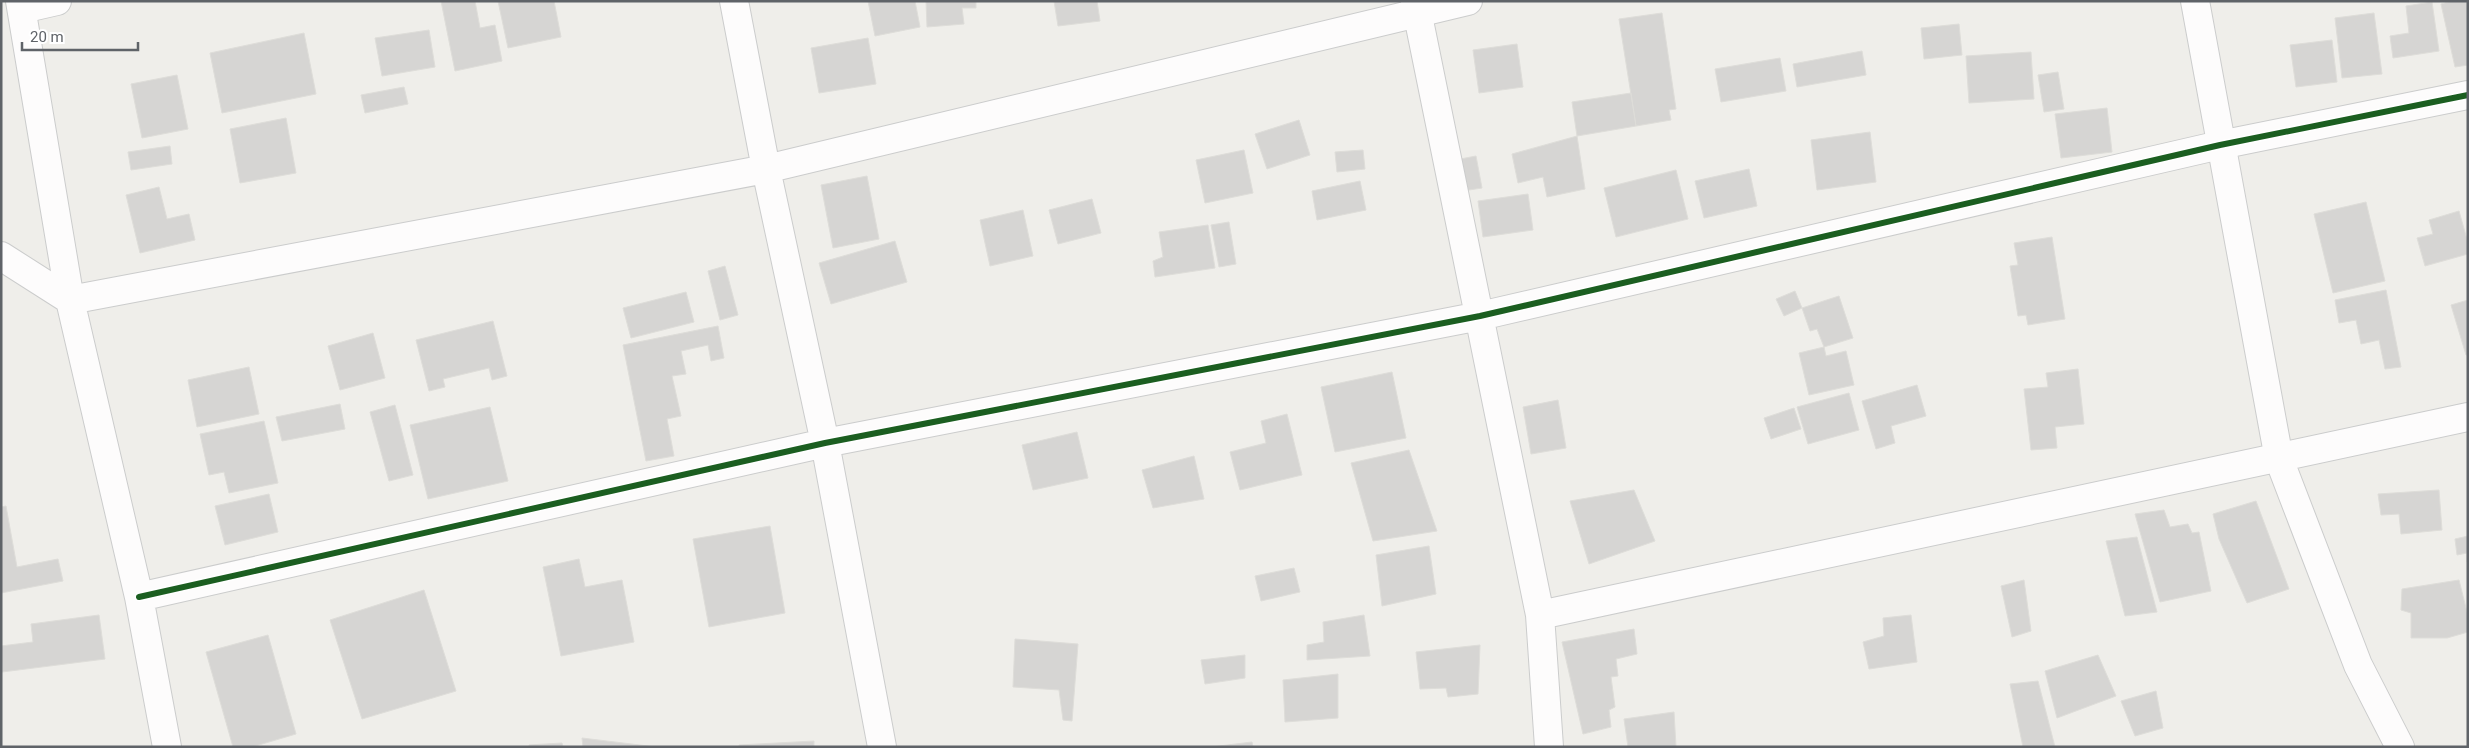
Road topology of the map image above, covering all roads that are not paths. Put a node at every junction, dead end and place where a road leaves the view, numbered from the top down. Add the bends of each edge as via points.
1 (57, 1) edge
2 (734, 1) edge
3 (1468, 1) edge
4 (2195, 1) edge
5 (21, 5) edge
6 (1416, 7) edge
7 (2468, 95) edge
8 (2220, 145) junction
9 (766, 168) junction
10 (1, 256) edge
11 (70, 300) junction
12 (1480, 316) junction
13 (2468, 417) edge
14 (825, 443) junction
15 (2279, 459) junction
16 (139, 596) junction
17 (1540, 615) junction
18 (167, 747) edge
19 (882, 747) edge
20 (1549, 747) edge
21 (2400, 747) edge

1 - 5 street
2 - 9 street
3 - 6 street
4 - 8 street
5 - 11 street
6 - 9 street
6 - 12 street
7 - 8 street
8 - 12 street
8 - 15 street
9 - 11 street
9 - 14 street
10 - 11 street
11 - 16 street
12 - 14 street
12 - 17 street
13 - 15 street
14 - 16 street
14 - 19 street
15 - 17 street
15 - 21 street via 2358,665
16 - 18 street
17 - 20 street

